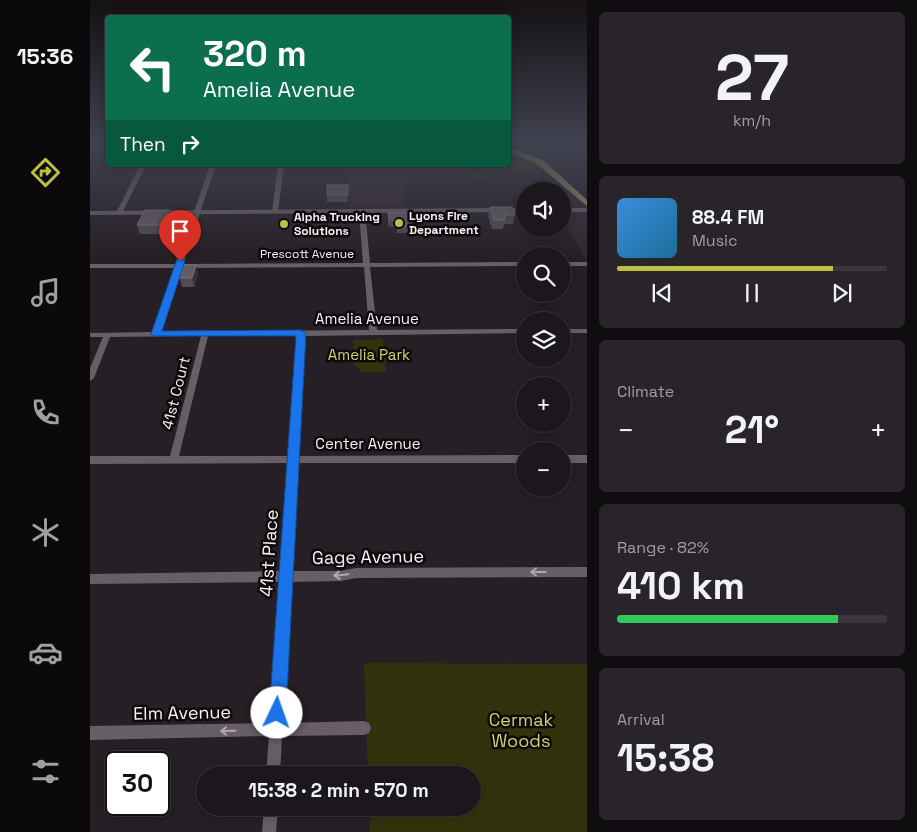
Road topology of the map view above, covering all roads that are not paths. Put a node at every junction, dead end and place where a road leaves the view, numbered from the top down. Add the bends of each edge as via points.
1 (135, 182) edge
2 (208, 182) edge
3 (279, 182) edge
4 (562, 182) edge
5 (587, 204) edge
6 (516, 210) edge
7 (571, 210) edge
8 (587, 210) edge
9 (362, 211) junction
10 (198, 212) junction
11 (275, 212) junction
12 (90, 213) edge
13 (119, 213) junction
14 (516, 264) edge
15 (571, 264) edge
16 (587, 264) edge
17 (366, 265) junction
18 (90, 266) edge
19 (179, 266) junction
20 (571, 331) edge
21 (587, 331) edge
22 (373, 332) junction
23 (516, 332) edge
24 (301, 333) junction
25 (90, 334) edge
26 (108, 334) junction
27 (156, 334) junction
28 (205, 334) junction
29 (90, 378) edge
30 (174, 459) junction
31 (293, 459) junction
32 (516, 459) edge
33 (571, 459) edge
34 (587, 459) edge
35 (90, 460) edge
36 (587, 572) edge
37 (286, 576) junction
38 (90, 579) edge
39 (364, 728) dead end
40 (276, 730) junction
41 (90, 733) edge
42 (274, 766) edge
43 (270, 816) edge
44 (269, 832) edge

1 - 13 street
2 - 10 street
3 - 11 street
4 - 5 main road
6 - 9 street
7 - 8 street
9 - 11 street
9 - 17 street
10 - 11 street
10 - 13 street
10 - 19 street
12 - 13 street
14 - 17 street, Prescott Avenue
15 - 16 street
17 - 19 street, Prescott Avenue
17 - 22 street
18 - 19 street, Prescott Avenue
19 - 27 street
20 - 21 street
22 - 23 street, Amelia Avenue
22 - 24 street, Amelia Avenue
24 - 28 street, Amelia Avenue
24 - 31 street, 41st Place
25 - 26 street, Amelia Avenue
26 - 27 street, Amelia Avenue
26 - 29 street
27 - 28 street, Amelia Avenue
28 - 30 street, 41st Court
30 - 31 street, Center Avenue
30 - 35 street, Center Avenue
31 - 32 street, Center Avenue
31 - 37 street, 41st Place
33 - 34 street
36 -> 37 street, Gage Avenue
37 - 38 street, Gage Avenue
37 - 40 street, 41st Place
39 - 40 street, Elm Avenue
40 -> 41 street, Elm Avenue
40 - 42 street, 41st Place
43 - 44 street

